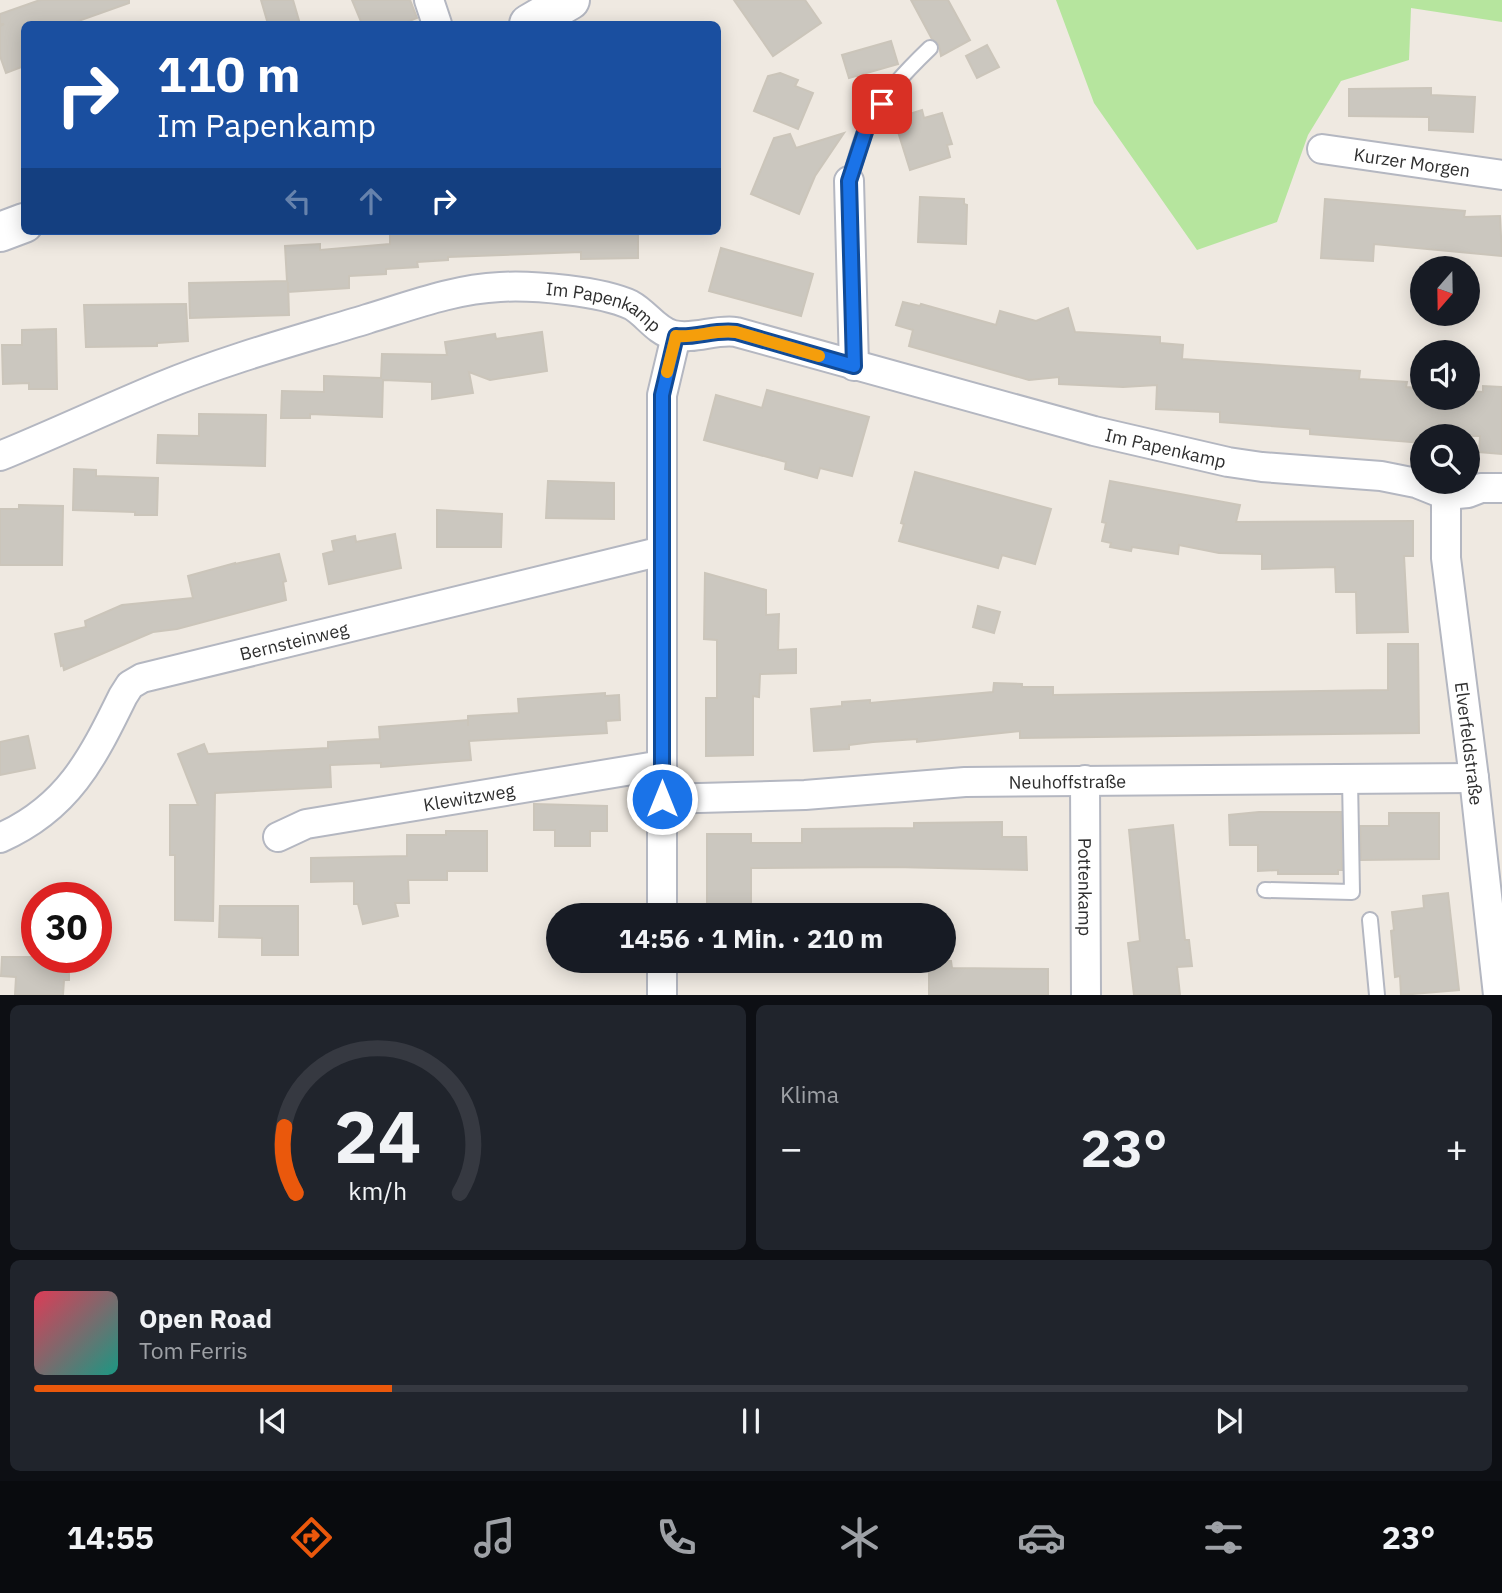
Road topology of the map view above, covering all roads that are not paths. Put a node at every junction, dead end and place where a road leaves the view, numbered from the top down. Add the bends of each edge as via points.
1 (429, 0) edge
2 (570, 0) edge
3 (437, 21) edge
4 (534, 21) edge
5 (930, 48) dead end
6 (1322, 149) dead end
7 (1502, 175) edge
8 (849, 181) joint
9 (21, 224) edge
10 (0, 232) edge
11 (676, 336) junction
12 (854, 366) junction
13 (0, 456) edge
14 (1502, 488) edge
15 (1446, 495) junction
16 (662, 551) junction
17 (662, 765) junction
18 (1474, 778) junction
19 (1350, 779) junction
20 (1085, 780) junction
21 (662, 799) junction
22 (278, 837) dead end
23 (0, 838) edge
24 (1265, 890) dead end
25 (662, 903) edge
26 (1370, 920) dead end
27 (662, 973) edge
28 (662, 995) edge
29 (1086, 995) edge
30 (1377, 995) edge
31 (1498, 995) edge

1 - 3 street
2 - 4 main road
5 - 8 lane via 908,70 866,129
6 - 7 street, Kurzer Morgen
8 - 12 street
9 - 10 main road
11 - 12 street, Im Papenkamp via 736,332
11 - 13 street, Im Papenkamp via 658,328 640,311 608,298 500,287 453,294 183,378
11 - 16 street via 662,395
12 - 15 street, Im Papenkamp via 1214,459 1381,476 1416,482
14 - 15 street
15 - 18 street, Elverfeldstraße via 1446,558
16 - 17 street
16 - 23 street, Bernsteinweg via 142,678 130,685 88,765 64,796
17 - 21 street
17 - 22 street, Klewitzweg via 306,824
18 - 19 street, Neuhoffstraße
18 - 31 street, Elverfeldstraße
19 - 20 street, Neuhoffstraße
19 - 24 lane via 1352,892
20 - 21 street, Neuhoffstraße
20 - 29 street, Pottenkamp
21 - 25 street
26 - 30 lane
27 - 28 street

